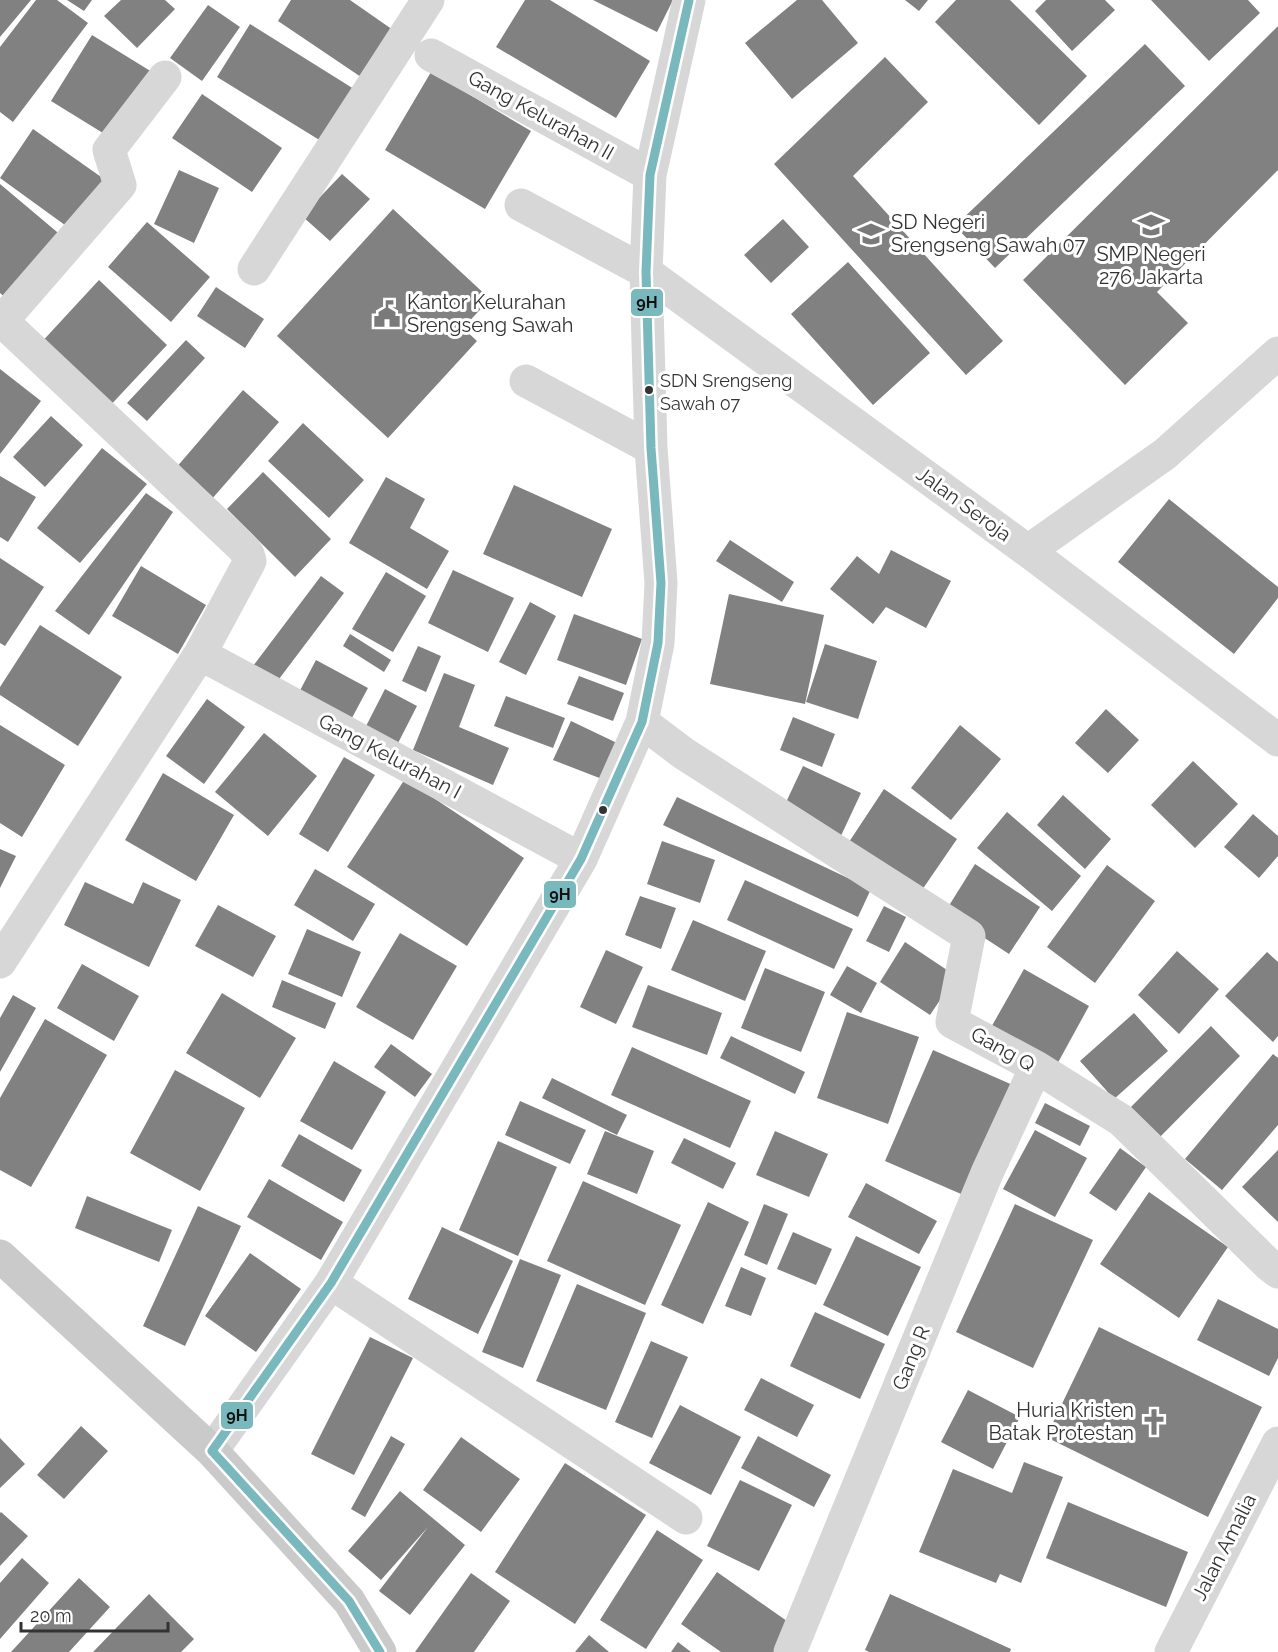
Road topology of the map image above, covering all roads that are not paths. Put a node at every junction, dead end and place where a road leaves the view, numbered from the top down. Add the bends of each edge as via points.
1 (428, 0) edge
2 (689, 0) edge
3 (431, 54) dead end
4 (165, 76) dead end
5 (650, 175) junction
6 (521, 205) dead end
7 (254, 269) dead end
8 (646, 272) junction
9 (1, 320) edge
10 (1278, 353) edge
11 (526, 381) dead end
12 (651, 448) junction
13 (1028, 551) junction
14 (200, 654) junction
15 (642, 722) junction
16 (1278, 740) edge
17 (581, 859) junction
18 (0, 962) edge
19 (1036, 1067) junction
20 (0, 1256) edge
21 (1278, 1272) edge
22 (331, 1283) junction
23 (1278, 1443) edge
24 (212, 1451) junction
25 (686, 1518) dead end
26 (380, 1652) edge
27 (790, 1652) edge
28 (1171, 1652) edge

1 - 7 street
2 - 5 street
3 - 5 street, Gang Kelurahan II
4 - 9 street via 109,150 120,185
5 - 8 street
6 - 8 street, Jalan Seroja
8 - 12 street
8 - 13 street, Jalan Seroja
9 - 14 street via 248,554 250,561
10 - 13 street via 1164,454
11 - 12 street
12 - 15 street via 661,583 658,643
13 - 16 street, Jalan Seroja
14 - 17 street, Gang Kelurahan I
14 - 18 street
15 - 17 street
15 - 19 street, Gang Q via 683,753 969,936 952,1022
17 - 22 street
19 - 21 street, Gang Q via 1121,1120
19 - 27 street, Gang R via 987,1173
20 - 24 main road
22 - 24 street
22 - 25 street
23 - 28 street, Jalan Amalia
24 - 26 main road via 349,1601

